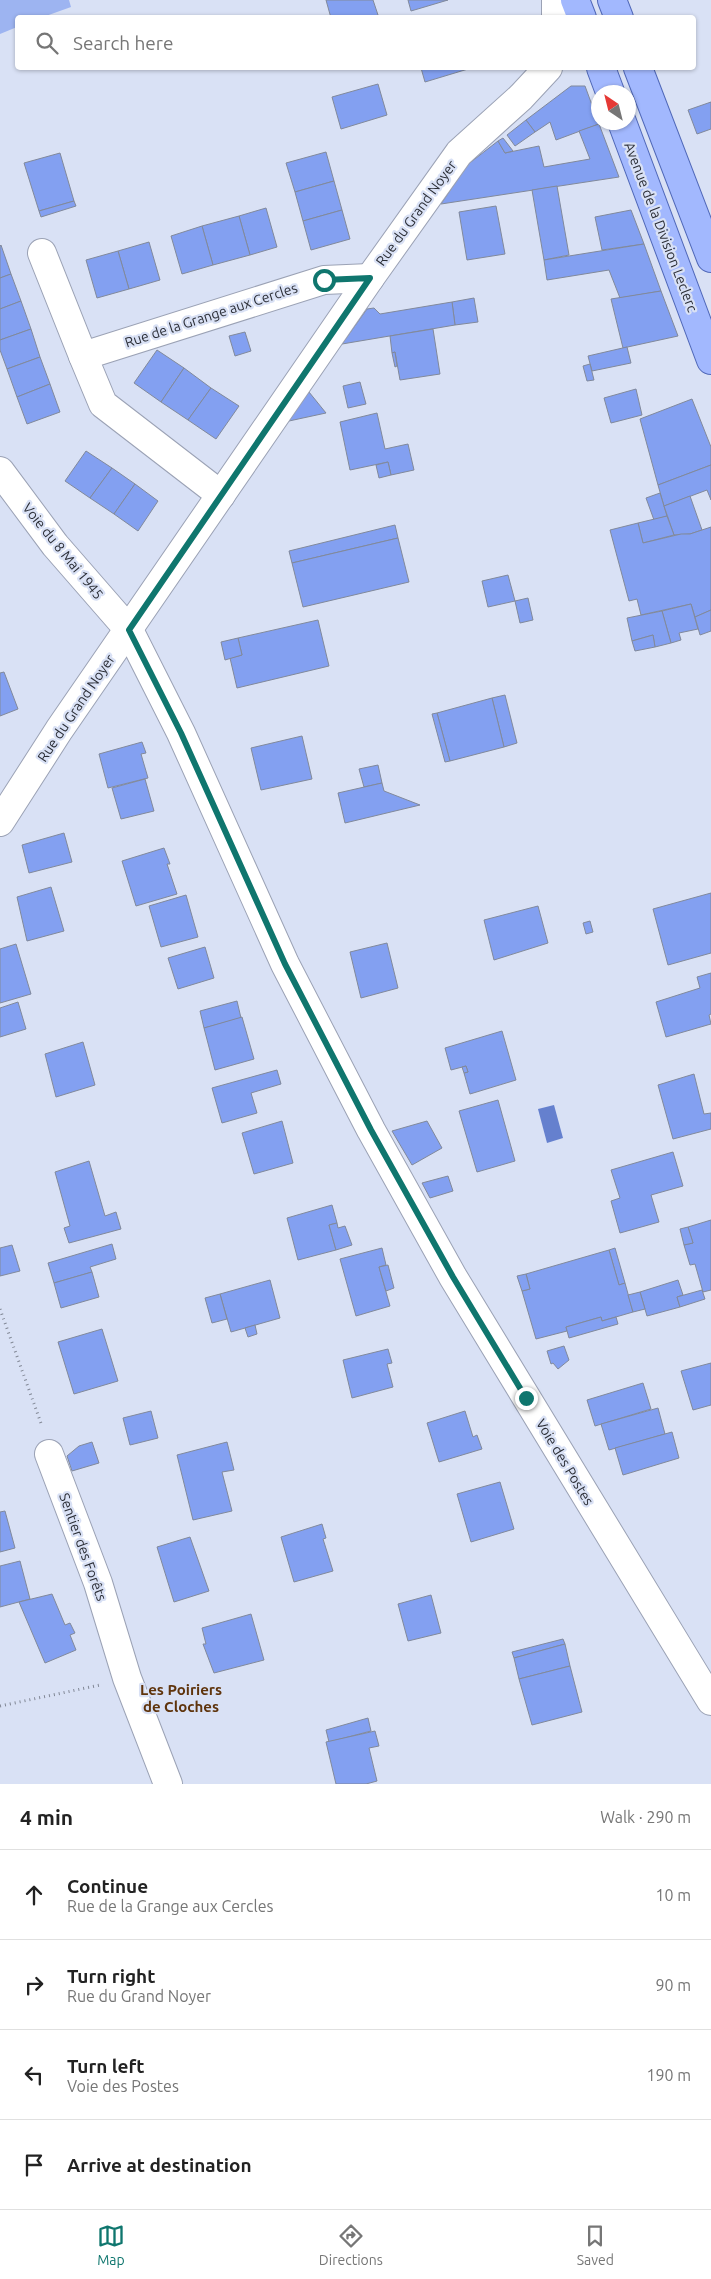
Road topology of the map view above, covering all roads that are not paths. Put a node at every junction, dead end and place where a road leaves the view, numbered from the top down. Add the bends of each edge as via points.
1 (556, 0) edge
2 (576, 0) edge
3 (612, 0) edge
4 (556, 15) edge
5 (581, 15) edge
6 (618, 15) edge
7 (546, 70) edge
8 (602, 70) edge
9 (639, 70) edge
10 (607, 85) edge
11 (625, 130) edge
12 (42, 252) dead end
13 (711, 258) edge
14 (370, 278) junction
15 (83, 356) junction
16 (711, 360) edge
17 (0, 471) edge
18 (221, 495) junction
19 (129, 630) junction
20 (0, 822) edge
21 (49, 1454) road end
22 (711, 1701) edge
23 (168, 1784) edge

1 - 4 street
2 - 5 main road
3 - 6 main road
7 - 14 street, Rue du Grand Noyer via 459,153
8 - 10 main road
9 - 13 main road
11 - 16 main road, Avenue de la Division Leclerc
12 - 15 street
14 - 15 street, Rue de la Grange aux Cercles via 324,280
14 - 18 street, Rue du Grand Noyer
15 - 18 street via 103,404
17 - 19 street, Voie du 8 Mai 1945 via 55,545
18 - 19 street, Rue du Grand Noyer
19 - 20 street, Rue du Grand Noyer
19 - 22 street, Voie des Postes via 181,733 285,964 371,1130 453,1277
21 - 23 street, Sentier des Forêts

